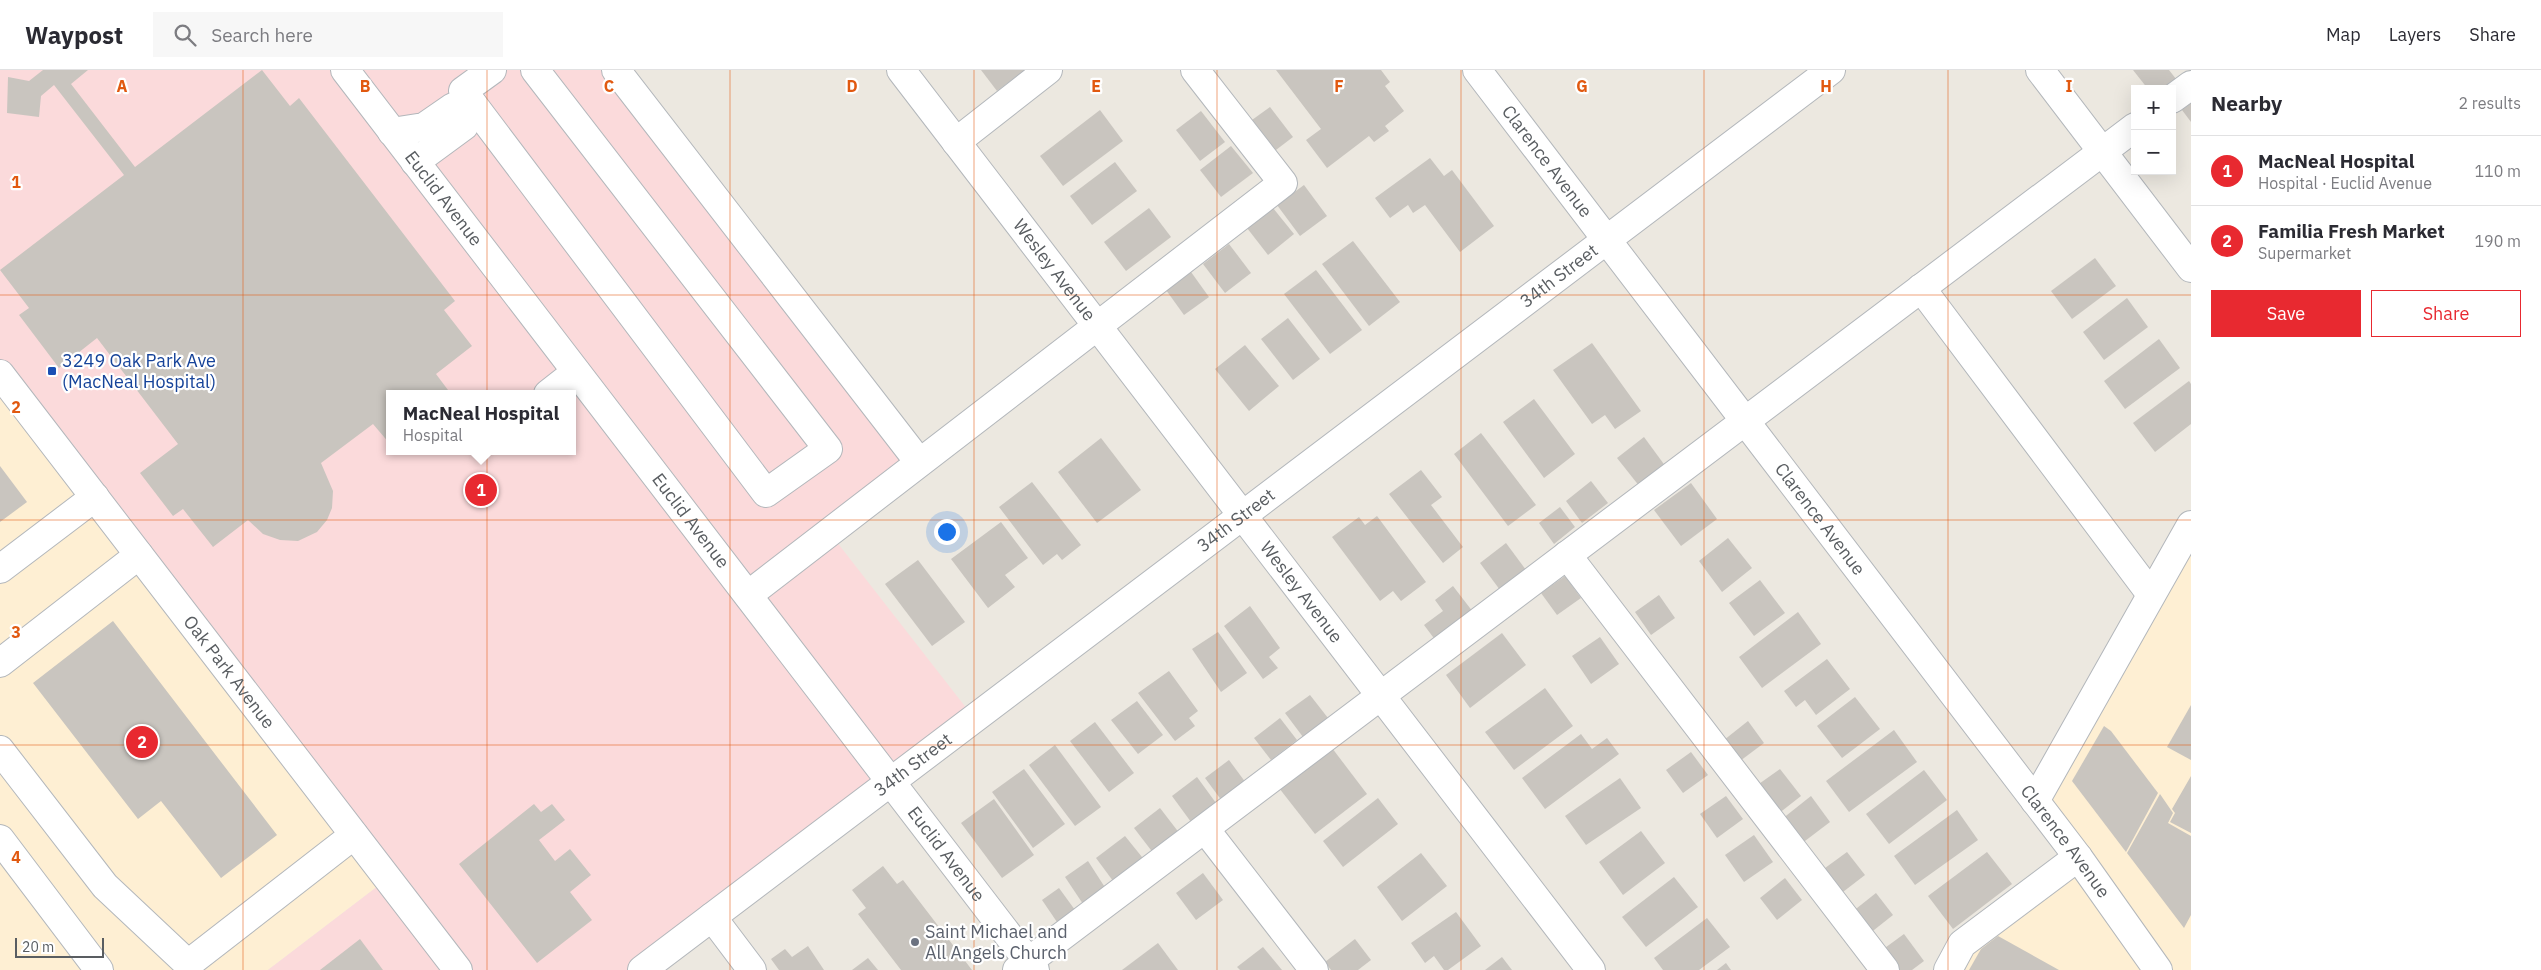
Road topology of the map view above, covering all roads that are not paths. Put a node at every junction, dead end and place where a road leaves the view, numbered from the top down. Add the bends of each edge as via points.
1 (345, 70) edge
2 (492, 70) edge
3 (535, 70) edge
4 (616, 70) edge
5 (901, 70) edge
6 (1048, 70) edge
7 (1195, 70) edge
8 (1477, 70) edge
9 (1831, 70) edge
10 (2040, 70) edge
11 (2191, 85) edge
12 (2176, 96) edge
13 (471, 108) junction
14 (2131, 130) edge
15 (392, 132) junction
16 (956, 142) junction
17 (2102, 151) junction
18 (415, 162) junction
19 (1607, 240) junction
20 (2191, 268) edge
21 (1921, 288) junction
22 (1097, 326) junction
23 (576, 372) junction
24 (0, 374) edge
25 (553, 390) edge
26 (1745, 421) junction
27 (919, 462) junction
28 (95, 498) junction
29 (1242, 515) junction
30 (2191, 525) edge
31 (1567, 555) junction
32 (139, 556) junction
33 (0, 570) edge
34 (2150, 593) junction
35 (748, 595) junction
36 (0, 663) edge
37 (1381, 696) junction
38 (0, 750) edge
39 (891, 782) junction
40 (2035, 801) junction
41 (1205, 828) junction
42 (354, 835) junction
43 (0, 839) edge
44 (2078, 857) junction
45 (712, 917) junction
46 (184, 967) edge
47 (1027, 967) edge
48 (99, 970) edge
49 (458, 970) edge
50 (642, 970) edge
51 (752, 970) edge
52 (1314, 970) edge
53 (1591, 970) edge
54 (1885, 970) edge
55 (1948, 970) edge
56 (2158, 970) edge

1 - 15 street, Euclid Avenue
2 - 13 street via 463,91
3 - 13 street via 828,449 766,493
4 - 27 street
5 - 16 street, Wesley Avenue
6 - 16 street
7 - 22 street via 1283,183
8 - 19 street, Clarence Avenue
9 - 19 street, 34th Street
10 - 17 street
11 - 12 street
13 - 15 street via 453,107 424,127
13 - 18 street via 464,126
14 - 17 street
15 - 18 street, Euclid Avenue
16 - 22 street, Wesley Avenue
17 - 20 street
17 - 21 street
18 - 23 street, Euclid Avenue
19 - 26 street, Clarence Avenue
19 - 29 street, 34th Street
21 - 26 street
21 - 34 street
22 - 27 street
22 - 29 street, Wesley Avenue
23 - 25 street
23 - 35 street, Euclid Avenue
24 - 28 street, Oak Park Avenue
26 - 31 street
26 - 40 street, Clarence Avenue
27 - 35 street
28 - 32 street, Oak Park Avenue
28 - 33 street
29 - 37 street, Wesley Avenue
29 - 39 street, 34th Street
30 - 34 street
31 - 37 street
31 - 54 street
32 - 36 street
32 - 42 street, Oak Park Avenue
34 - 40 street
35 - 39 street, Euclid Avenue
37 - 41 street
37 - 53 street, Wesley Avenue
38 - 46 street via 105,886
39 - 45 street, 34th Street
39 - 47 street, Euclid Avenue
40 - 44 street, Clarence Avenue
41 - 47 street
41 - 52 street
42 - 46 street
42 - 49 street, Oak Park Avenue
43 - 48 street
44 - 55 street via 1962,944
44 - 56 street, Clarence Avenue
45 - 50 street, 34th Street
45 - 51 street

